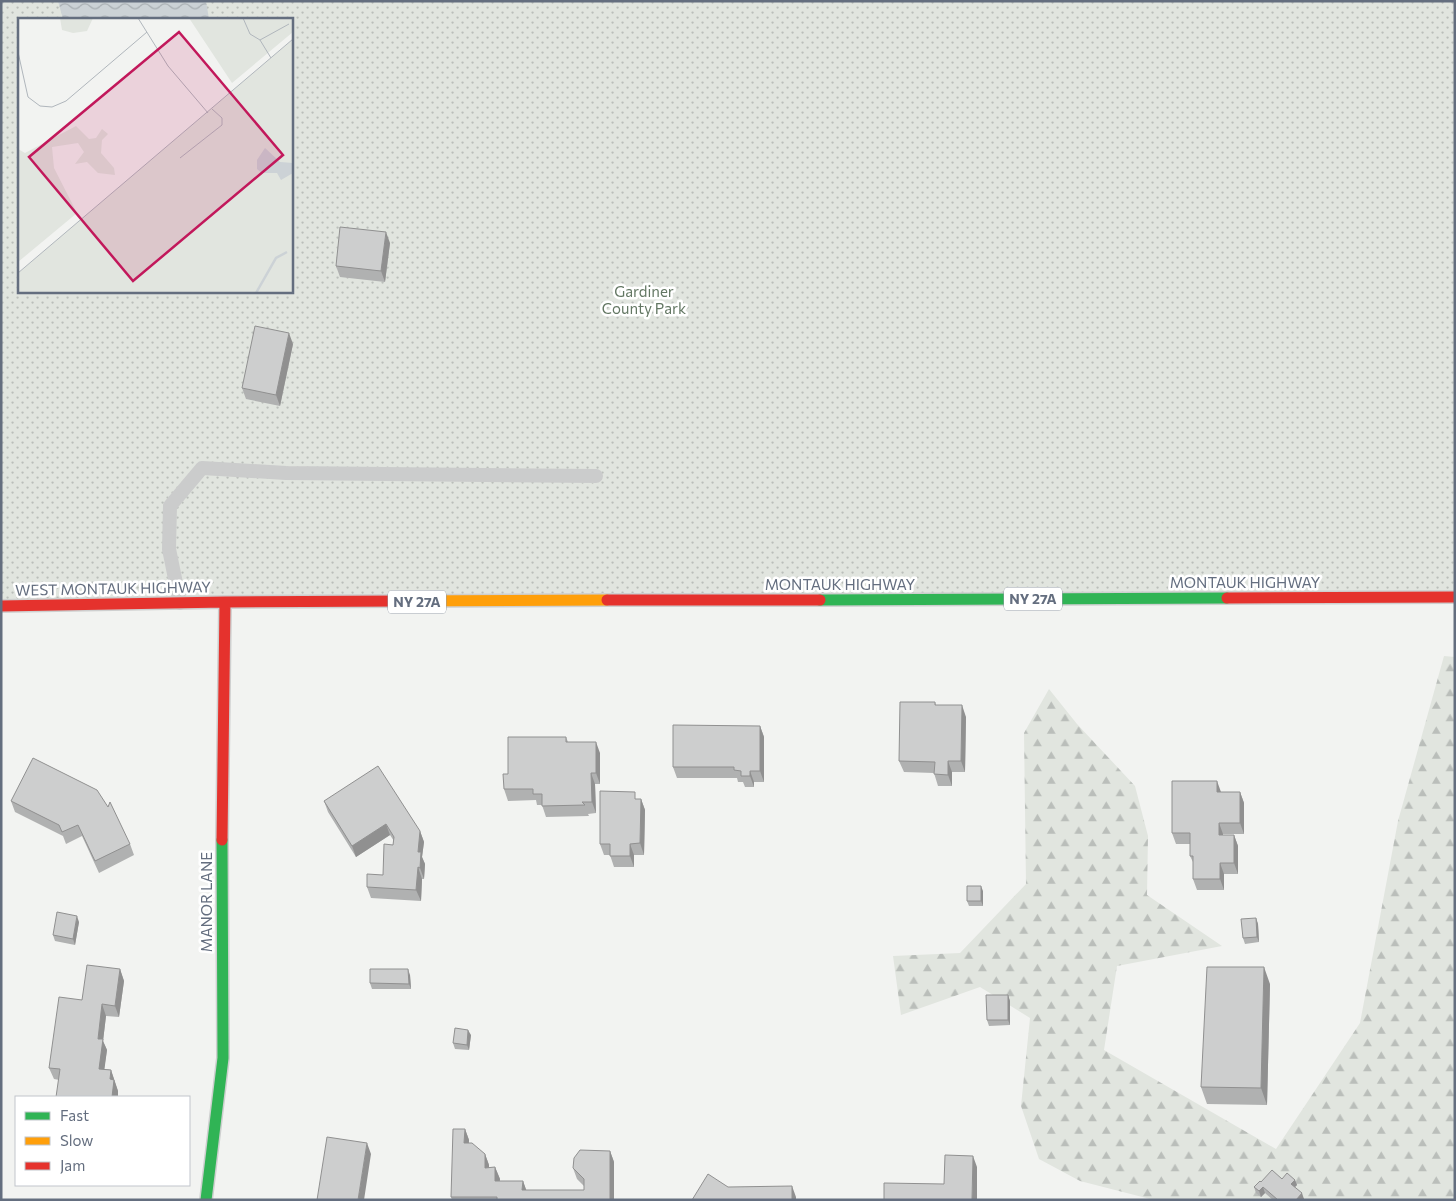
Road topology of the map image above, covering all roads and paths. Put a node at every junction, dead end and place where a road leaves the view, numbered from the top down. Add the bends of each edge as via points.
1 (596, 476) dead end
2 (1455, 598) edge
3 (224, 602) junction
4 (180, 603) junction
5 (1, 606) edge
6 (206, 1200) edge

1 - 4 lane via 286,473 202,468 170,506 169,549
2 - 3 main road, MONTAUK HIGHWAY / NY 27A
3 - 4 main road, WEST MONTAUK HIGHWAY / NY 27A
3 - 6 main road, MANOR LANE via 221,880 224,1058
4 - 5 main road, WEST MONTAUK HIGHWAY / NY 27A

